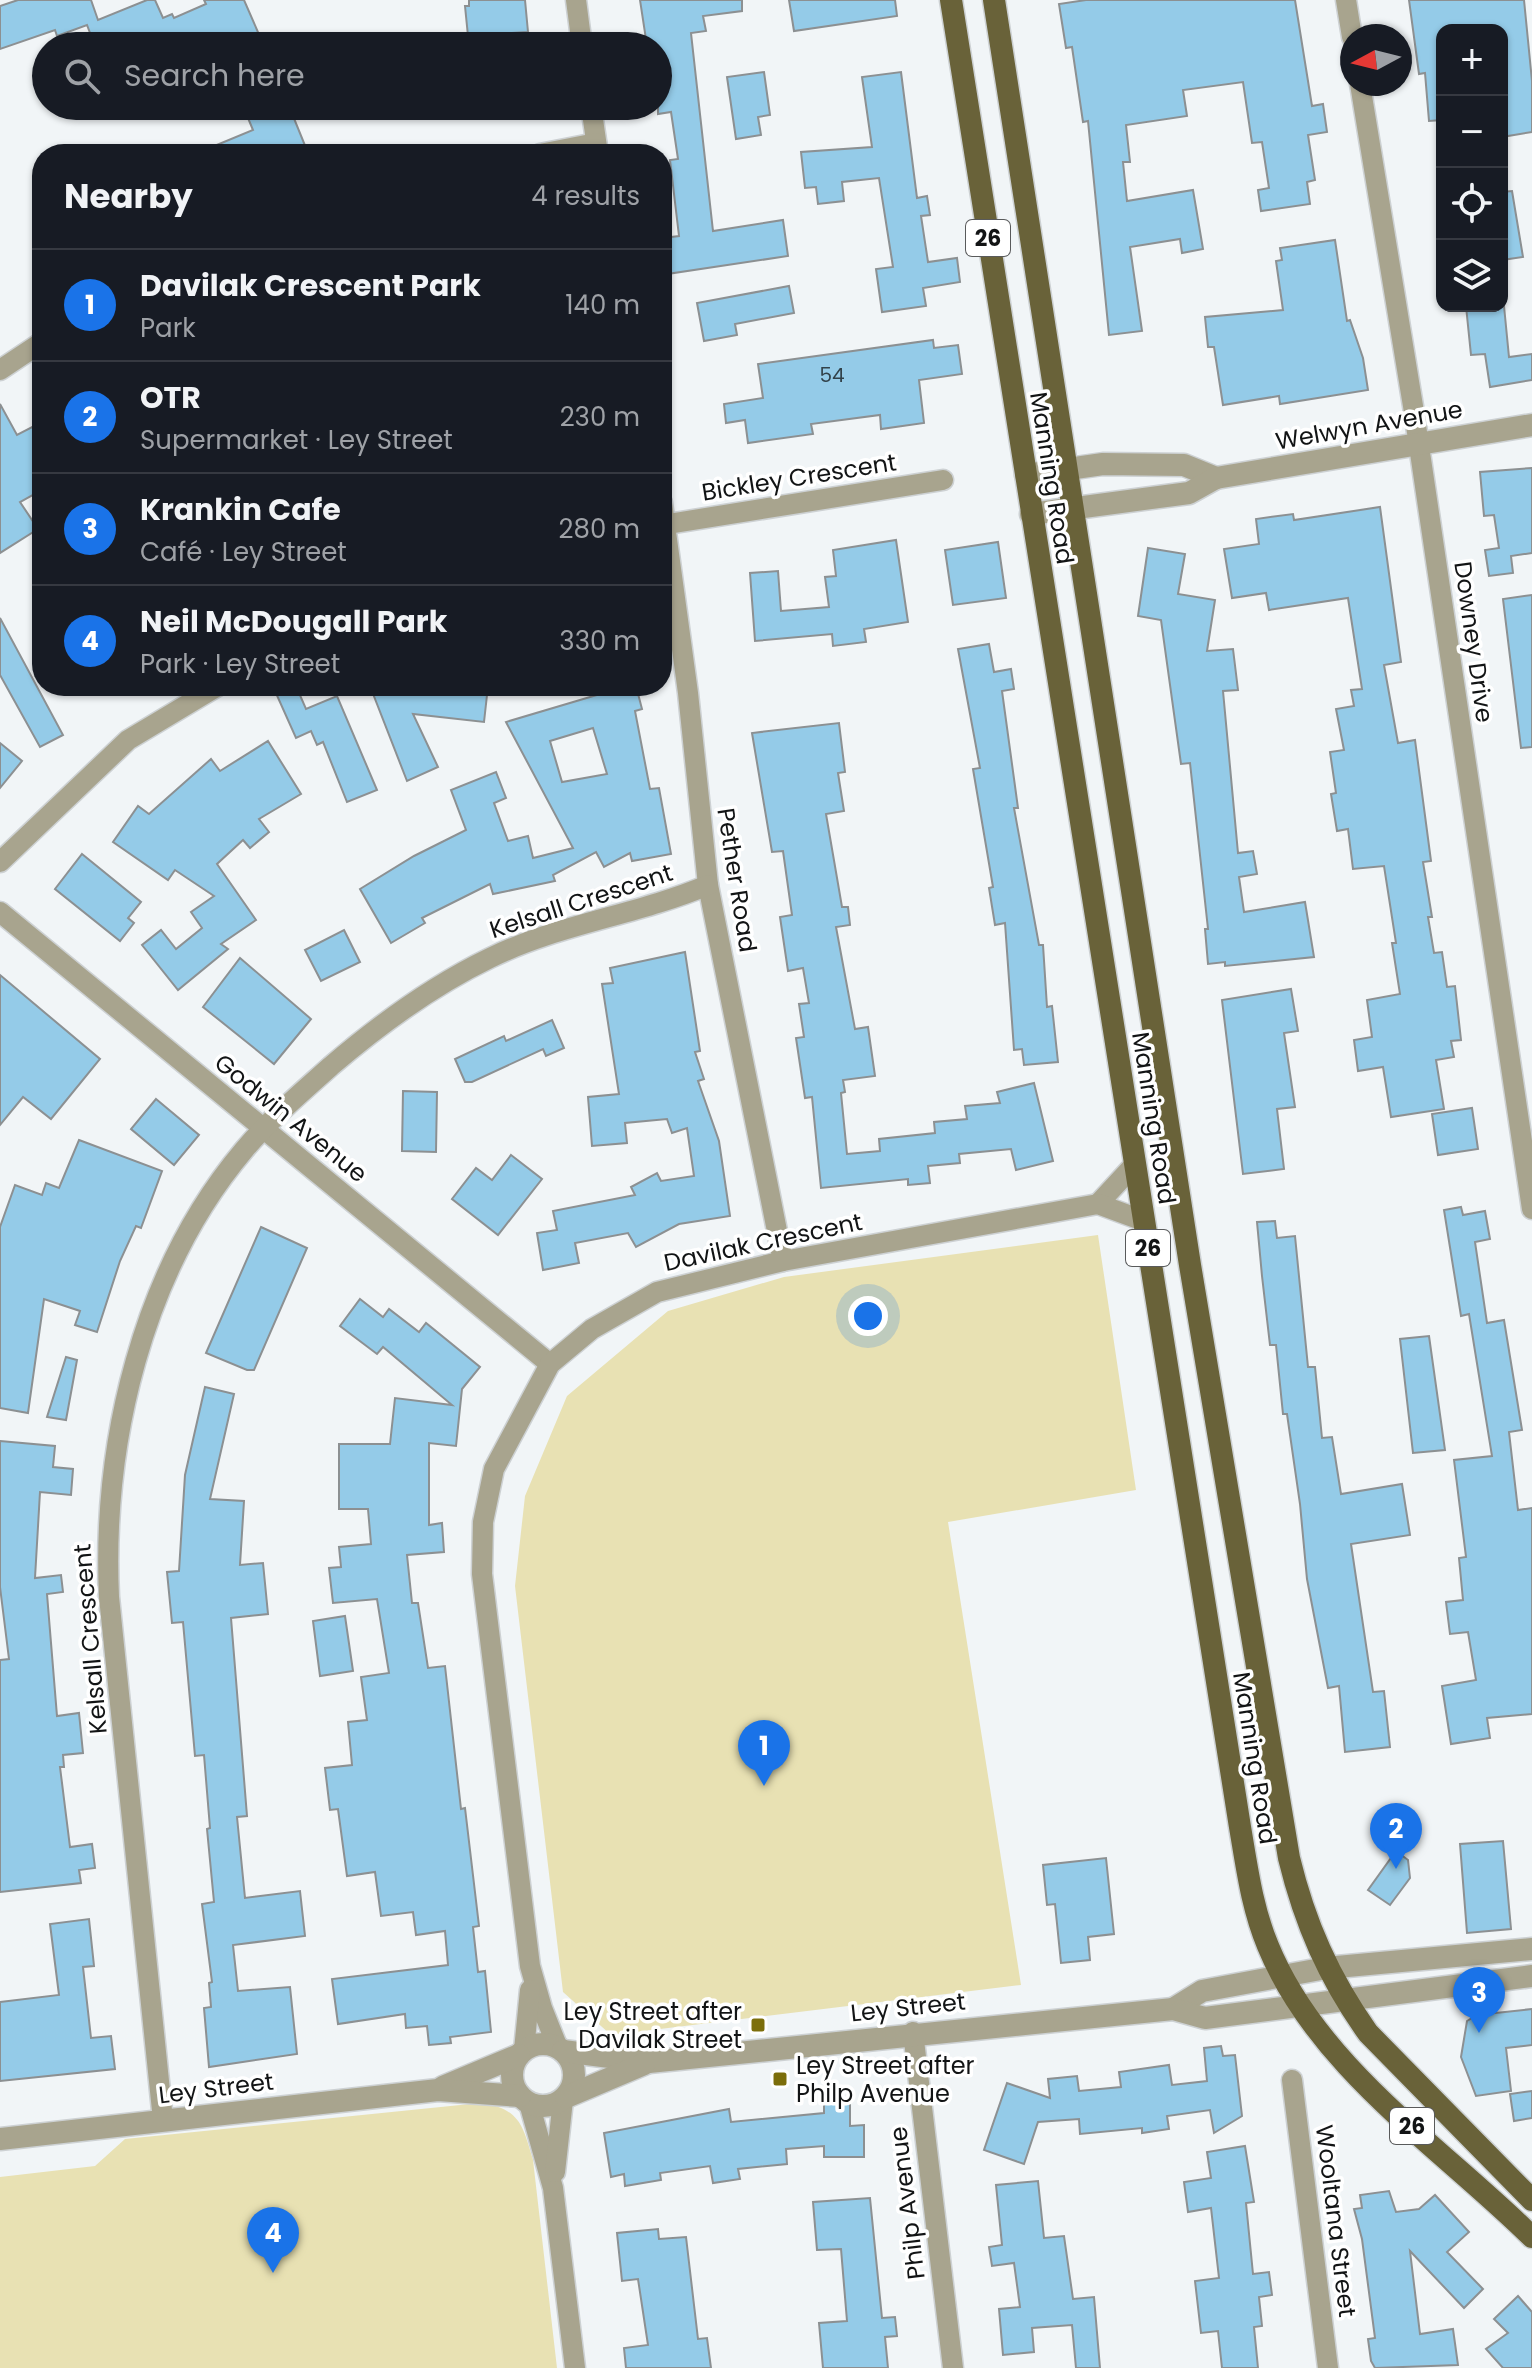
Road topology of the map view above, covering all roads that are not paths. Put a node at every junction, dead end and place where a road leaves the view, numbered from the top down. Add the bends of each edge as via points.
1 (576, 0) edge
2 (951, 0) edge
3 (994, 0) edge
4 (1346, 0) edge
5 (1350, 24) edge
6 (580, 32) edge
7 (1362, 96) edge
8 (593, 120) edge
9 (596, 144) edge
10 (32, 349) edge
11 (0, 370) edge
12 (1532, 425) edge
13 (1419, 441) junction
14 (1064, 470) junction
15 (1026, 475) junction
16 (1216, 478) junction
17 (943, 480) dead end
18 (1070, 508) junction
19 (1031, 514) junction
20 (672, 523) edge
21 (672, 590) edge
22 (201, 696) edge
23 (0, 862) edge
24 (708, 885) junction
25 (0, 912) edge
26 (262, 1130) junction
27 (1135, 1164) junction
28 (1098, 1204) junction
29 (1532, 1209) edge
30 (1144, 1221) junction
31 (783, 1261) junction
32 (550, 1364) junction
33 (1532, 1949) edge
34 (530, 1966) junction
35 (1326, 1968) junction
36 (1284, 1976) junction
37 (1532, 1976) edge
38 (1346, 2002) junction
39 (1300, 2006) junction
40 (1173, 2009) junction
41 (913, 2032) junction
42 (560, 2050) junction
43 (522, 2053) junction
44 (649, 2062) junction
45 (1292, 2080) dead end
46 (438, 2090) junction
47 (564, 2098) junction
48 (525, 2100) junction
49 (163, 2120) junction
50 (0, 2139) edge
51 (553, 2188) junction
52 (1532, 2200) edge
53 (1532, 2237) edge
54 (575, 2368) edge
55 (953, 2368) edge
56 (1328, 2368) edge

1 - 6 street
2 - 15 main road, Manning Road / 26
3 - 14 main road, Manning Road / 26
4 - 5 street
7 - 13 street, Downey Drive
8 - 9 street
10 - 11 street
12 - 13 street, Welwyn Avenue
13 - 16 street, Welwyn Avenue
13 - 29 street, Downey Drive
14 - 15 street, Welwyn Avenue
14 - 16 street, Welwyn Avenue via 1103,464 1184,465
14 - 18 main road, Manning Road / 26
15 - 19 main road, Manning Road / 26
16 - 18 street, Welwyn Avenue via 1189,493
17 - 20 street, Bickley Crescent
18 - 19 street, Welwyn Avenue
18 - 35 main road, Manning Road / 26 via 1284,1832 1305,1918
19 - 27 main road, Manning Road / 26
21 - 24 street, Pether Road
22 - 23 street via 128,740
24 - 26 street, Kelsall Crescent via 491,957 387,1018
24 - 31 street, Pether Road
25 - 26 street, Godwin Avenue
26 - 32 street, Godwin Avenue
26 - 49 street, Kelsall Crescent via 210,1197 160,1294 125,1406 109,1506 109,1597
27 - 28 street
27 - 30 main road, Manning Road / 26
28 - 30 street
28 - 31 street, Davilak Crescent
30 - 36 main road, Manning Road / 26 via 1250,1888
31 - 32 street, Davilak Crescent via 657,1292 592,1329
32 - 34 street, Davilak Crescent via 494,1469 483,1522 482,1574
33 - 35 street, Ley Street
34 - 42 street, Davilak Crescent
34 - 43 street, Davilak Crescent
35 - 36 street, Ley Street
35 - 38 main road, Manning Road / 26
36 - 39 main road, Manning Road / 26
36 - 40 street, Ley Street via 1202,1991
37 - 38 street, Ley Street
38 - 39 street, Ley Street
38 - 52 main road, Manning Road / 26 via 1406,2074
39 - 40 street, Ley Street via 1205,2018
39 - 53 main road, Manning Road / 26 via 1384,2100
40 - 41 street, Ley Street
41 - 44 street, Ley Street
41 - 55 street, Philp Avenue
42 - 43 street, Ley Street via 544,2044
42 - 44 street, Ley Street
42 - 47 street via 574,2073
43 - 46 street, Ley Street
43 - 48 street via 512,2077
44 - 47 street, Ley Street
45 - 56 street, Wooltana Street
46 - 48 street, Ley Street
46 - 49 street, Ley Street
47 - 48 street, Ley Street via 544,2107
47 - 51 street
48 - 51 street
49 - 50 street, Ley Street
51 - 54 street

